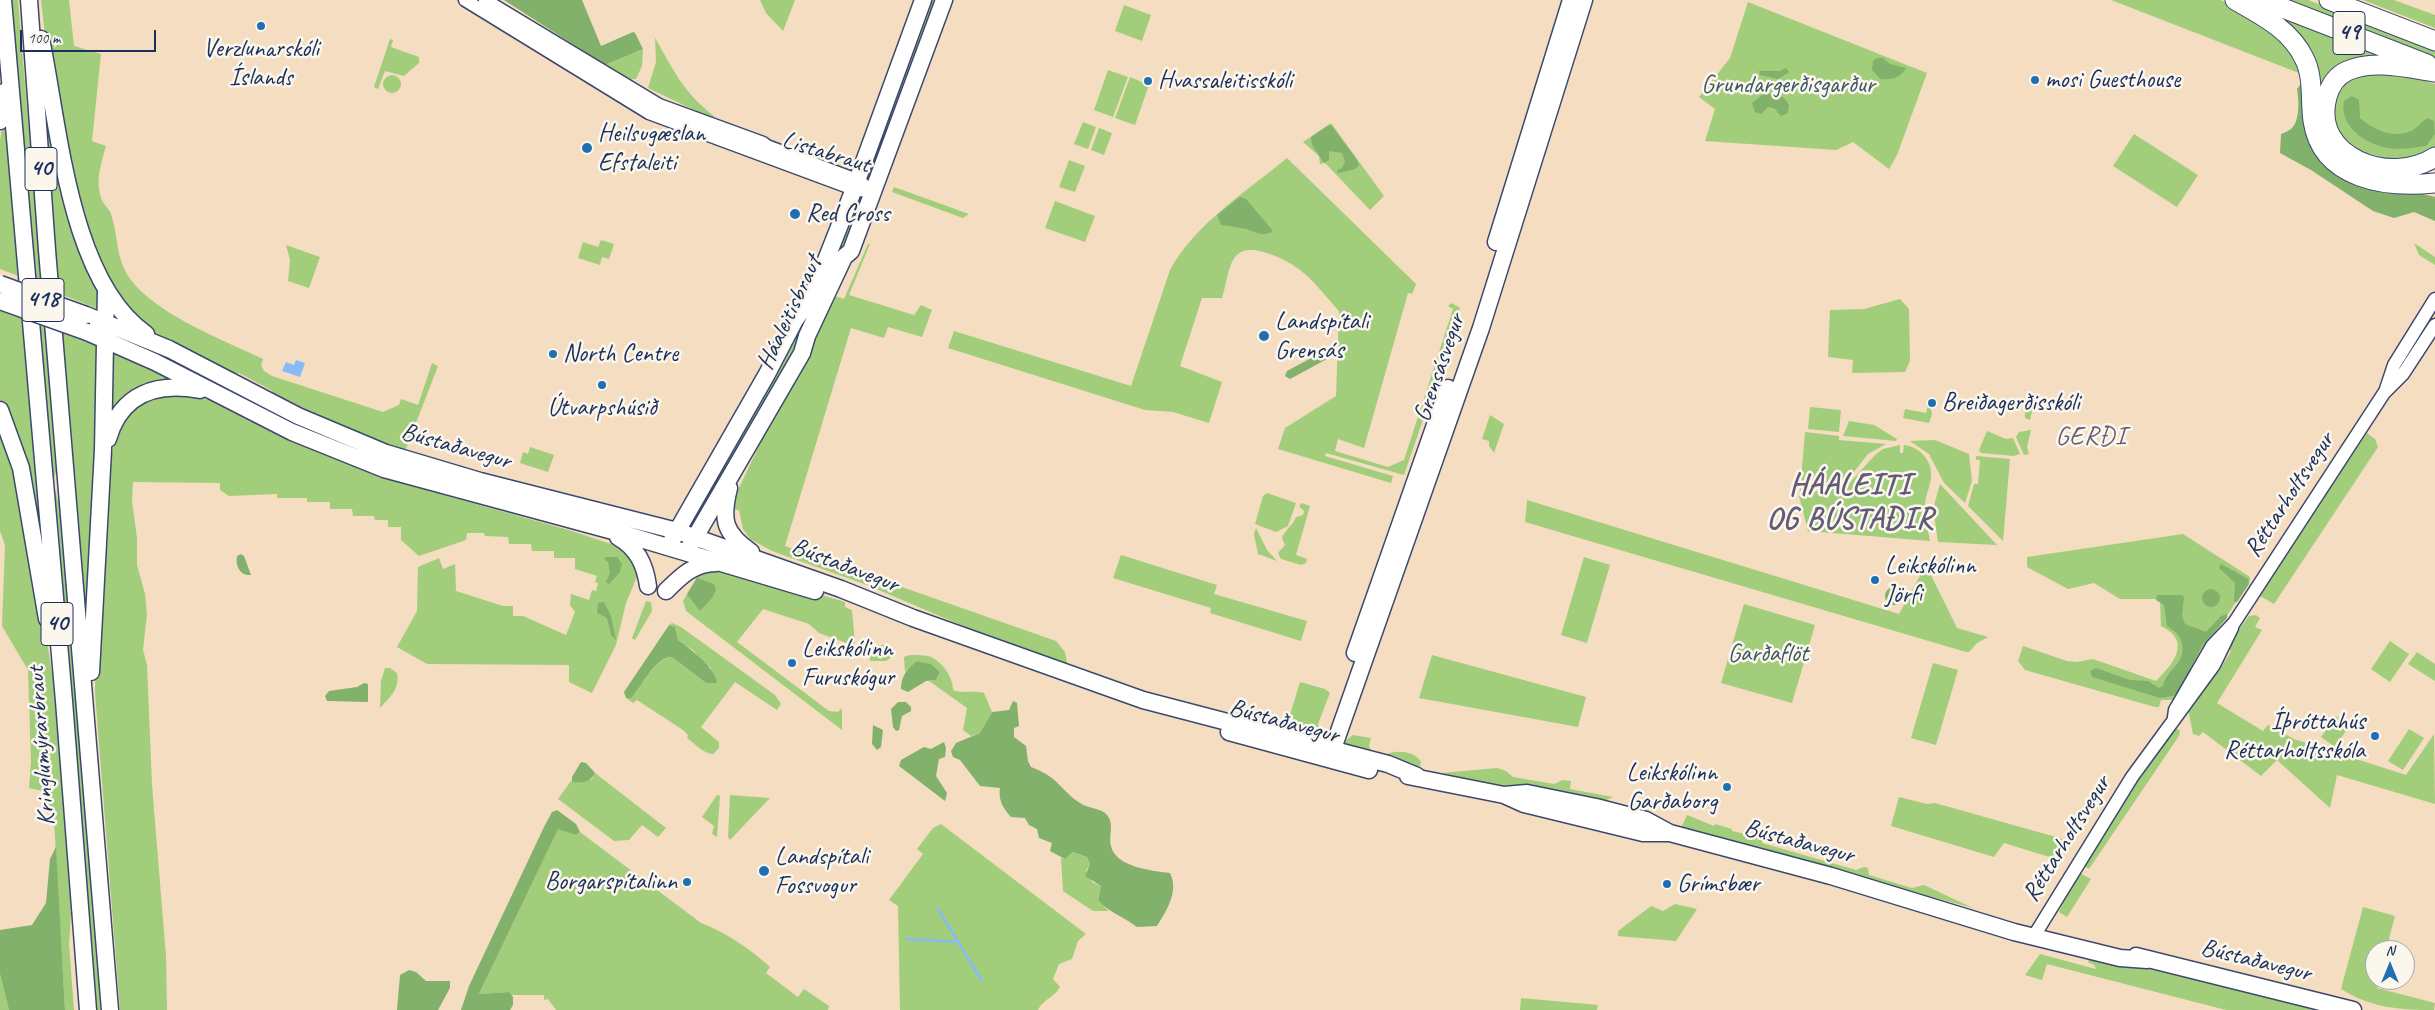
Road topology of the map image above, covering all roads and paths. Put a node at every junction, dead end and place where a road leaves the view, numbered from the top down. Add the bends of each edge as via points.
1 (3, 0) edge
2 (31, 0) edge
3 (465, 0) edge
4 (485, 0) edge
5 (923, 0) edge
6 (944, 0) edge
7 (1571, 0) edge
8 (1584, 0) edge
9 (2235, 0) edge
10 (2262, 0) edge
11 (2329, 0) edge
12 (2435, 41) edge
13 (9, 65) junction
14 (2435, 67) edge
15 (2435, 72) edge
16 (0, 121) edge
17 (2435, 157) edge
18 (2387, 170) junction
19 (2435, 170) edge
20 (2430, 184) edge
21 (856, 185) junction
22 (874, 192) junction
23 (0, 284) edge
24 (106, 290) junction
25 (2435, 299) edge
26 (0, 300) edge
27 (106, 324) junction
28 (2435, 325) edge
29 (106, 340) junction
30 (169, 349) junction
31 (215, 393) junction
32 (2384, 393) junction
33 (0, 410) edge
34 (103, 450) junction
35 (732, 477) junction
36 (600, 528) junction
37 (676, 532) junction
38 (695, 537) junction
39 (668, 546) junction
40 (686, 552) junction
41 (719, 562) junction
42 (765, 562) junction
43 (648, 586) dead end
44 (666, 591) dead end
45 (913, 618) junction
46 (64, 701) junction
47 (1326, 753) junction
48 (88, 754) junction
49 (2037, 931) junction
50 (88, 1010) edge
51 (110, 1010) edge
52 (2353, 1010) edge

1 - 13 main road, Kringlumýrarbraut / 40
2 - 24 main road via 75,209 91,259
2 - 48 main road, Kringlumýrarbraut / 40 via 48,259
3 - 21 street, Listabraut via 648,113
4 - 21 street, Listabraut via 659,105
5 - 21 main road, Háaleitisbraut
6 - 22 main road, Háaleitisbraut
7 - 47 main road, Grensásvegur via 1484,283
8 - 47 main road, Grensásvegur via 1481,328
9 - 20 highway via 2278,26 2298,46 2310,76 2318,137 2331,158 2352,174 2382,183
10 - 14 highway, 49
11 - 12 highway, 49
13 - 16 main road
13 - 46 main road, Kringlumýrarbraut / 40
15 - 18 highway via 2364,66 2338,77 2329,89 2326,127 2334,142 2354,159
17 - 18 highway via 2414,166
18 - 19 highway via 2397,173
21 - 22 street, Listabraut
21 - 37 main road, Háaleitisbraut via 810,298
22 - 35 main road, Háaleitisbraut via 851,250 844,257 802,353
23 - 27 main road, Bústaðavegur / 418, bridge
24 - 27 main road
24 - 30 main road via 132,323
25 - 32 street, Réttarholtsvegur via 2394,365
26 - 29 main road, Bústaðavegur / 418, bridge
27 - 29 main road
27 - 30 main road, Bústaðavegur
28 - 32 street, Réttarholtsvegur via 2409,366
29 - 31 main road, Bústaðavegur
29 - 34 main road
30 - 37 main road, Bústaðavegur via 298,416 386,452 480,481
31 - 34 main road via 168,388 136,397 117,414
31 - 36 main road, Bústaðavegur via 292,432 397,473
32 - 49 street, Réttarholtsvegur via 2234,623 2217,639 2202,661 2174,717 2132,777
33 - 46 main road via 21,468
34 - 48 main road
35 - 38 main road, Háaleitisbraut
35 - 42 main road via 725,511 727,528 734,539
36 - 39 main road, Bústaðavegur
36 - 43 main road via 634,548
37 - 38 main road, Bústaðavegur
37 - 39 main road, Háaleitisbraut
38 - 40 main road, Háaleitisbraut
38 - 42 main road, Bústaðavegur
39 - 40 main road, Bústaðavegur
40 - 41 main road, Bústaðavegur
41 - 44 main road via 694,567
41 - 45 main road, Bústaðavegur
42 - 45 main road, Bústaðavegur
45 - 47 main road, Bústaðavegur via 1143,700
46 - 50 main road, Kringlumýrarbraut / 40
47 - 49 main road, Bústaðavegur via 1388,764 1417,776 1504,795 1527,793 1596,807 1646,820 1670,833 1914,900 1950,913
48 - 51 main road, Kringlumýrarbraut / 40
49 - 52 main road, Bústaðavegur via 2120,958 2147,960

